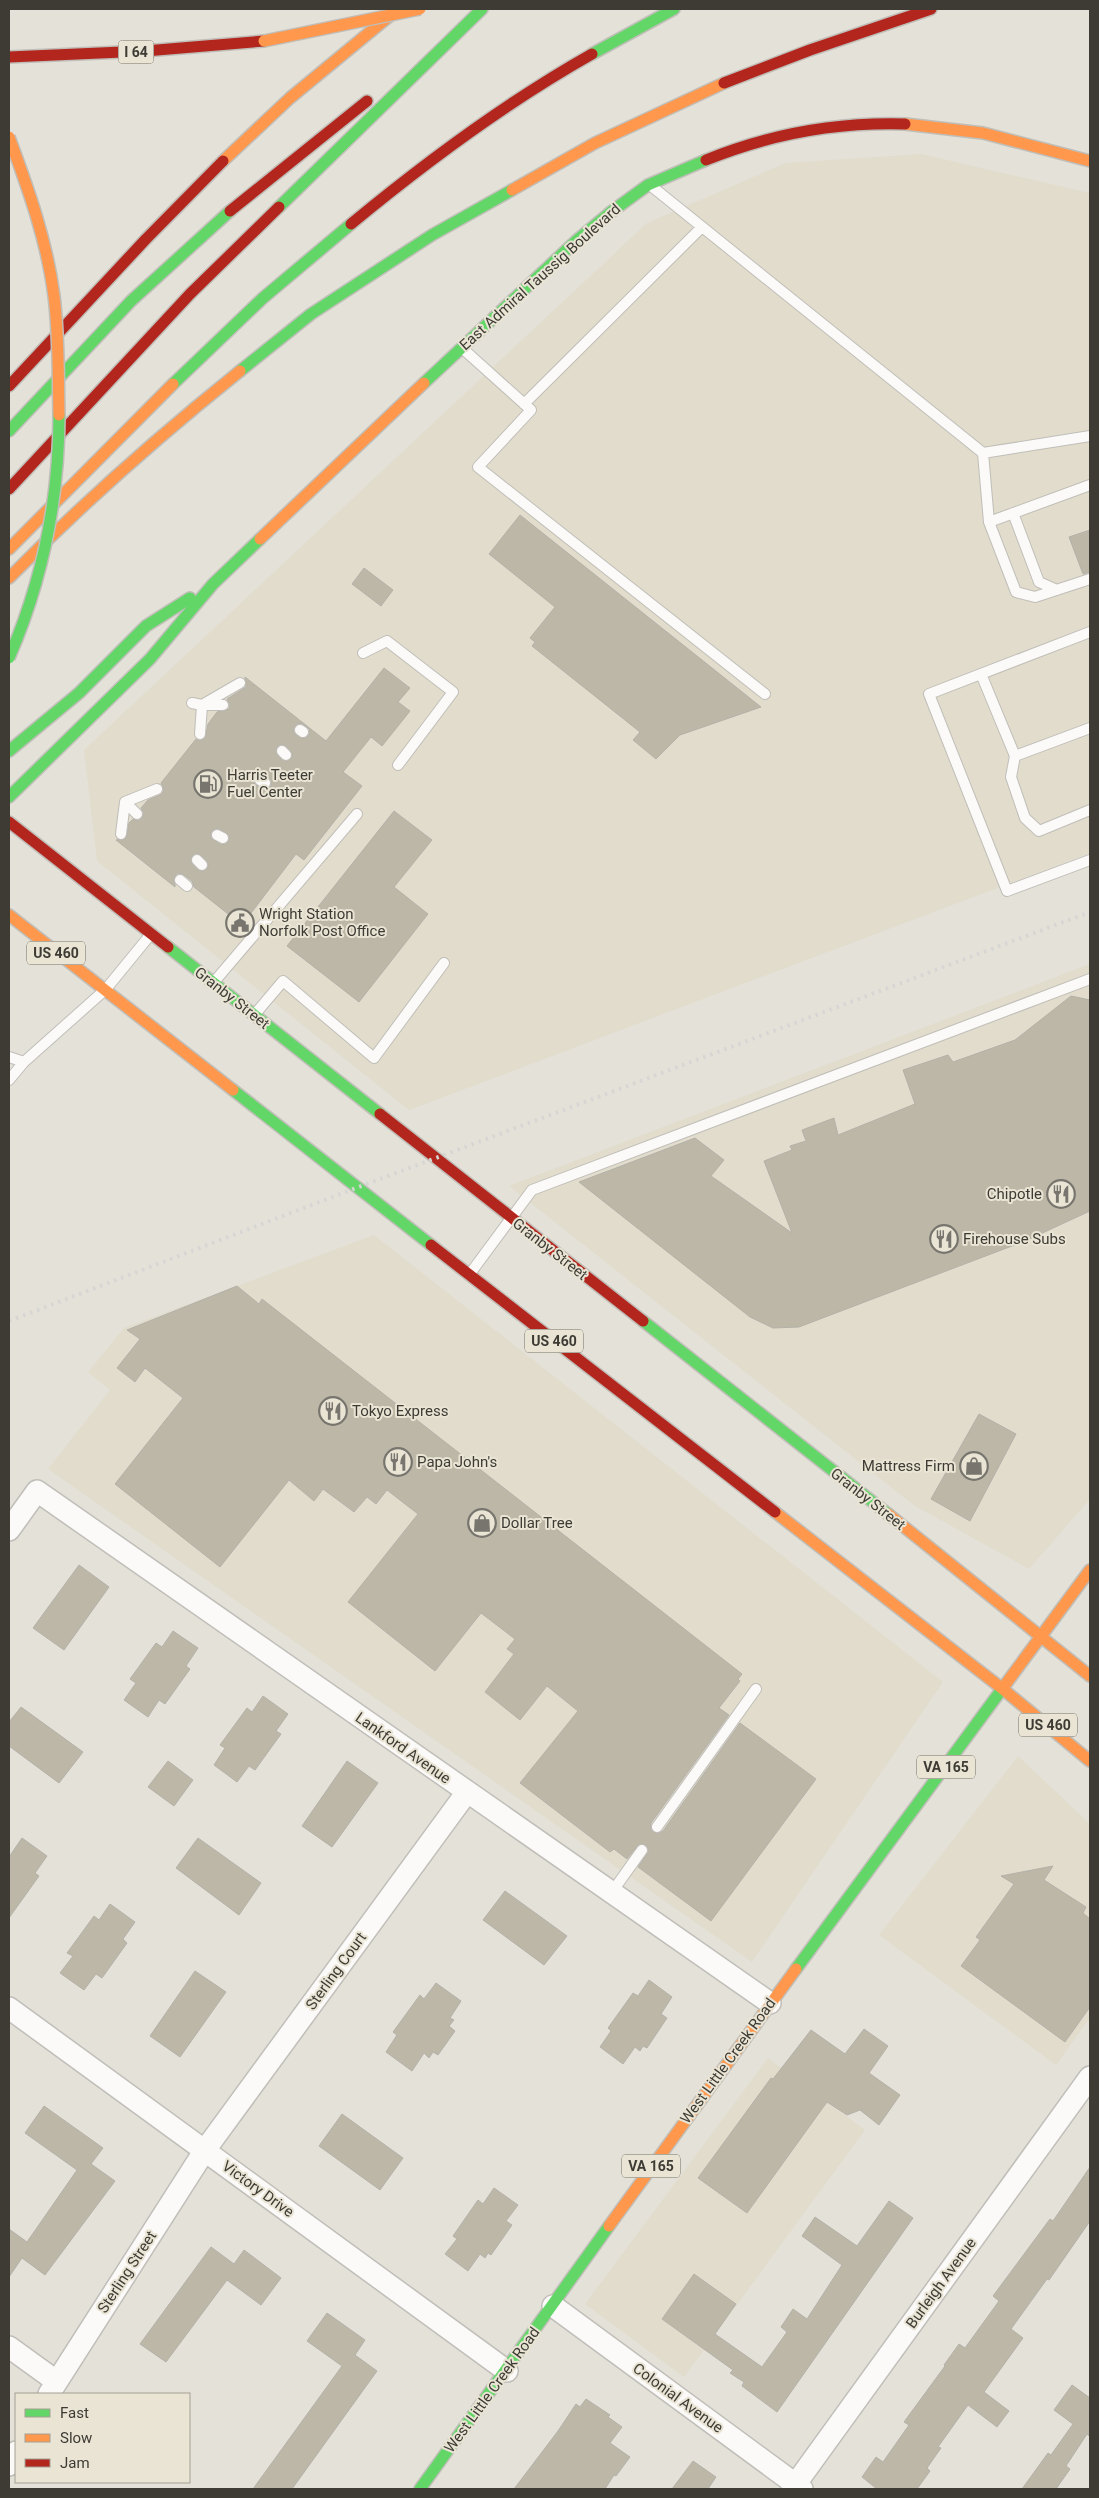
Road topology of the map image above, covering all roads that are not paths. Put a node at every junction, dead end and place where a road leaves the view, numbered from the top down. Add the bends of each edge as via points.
1 (398, 9) edge
2 (420, 9) edge
3 (481, 9) edge
4 (674, 9) edge
5 (931, 9) edge
6 (9, 57) edge
7 (392, 80) dead end
8 (378, 92) dead end
9 (9, 137) edge
10 (1090, 161) edge
11 (649, 184) junction
12 (702, 227) junction
13 (461, 347) junction
14 (9, 386) edge
15 (524, 404) junction
16 (9, 431) edge
17 (1090, 436) edge
18 (983, 453) junction
19 (1090, 485) edge
20 (9, 489) edge
21 (1013, 513) junction
22 (989, 522) junction
23 (9, 549) edge
24 (9, 578) edge
25 (1090, 579) edge
26 (213, 584) junction
27 (1058, 590) junction
28 (1090, 632) edge
29 (363, 653) dead end
30 (9, 658) edge
31 (981, 674) junction
32 (240, 683) dead end
33 (765, 694) dead end
34 (197, 704) junction
35 (223, 705) dead end
36 (1090, 728) edge
37 (200, 734) dead end
38 (9, 751) edge
39 (1014, 756) junction
40 (398, 764) dead end
41 (157, 789) dead end
42 (9, 796) edge
43 (126, 802) junction
44 (1090, 810) edge
45 (137, 814) dead end
46 (358, 814) dead end
47 (9, 822) edge
48 (121, 834) dead end
49 (1090, 860) edge
50 (9, 915) edge
51 (151, 934) junction
52 (444, 963) dead end
53 (1090, 979) edge
54 (214, 983) junction
55 (106, 989) junction
56 (254, 1015) junction
57 (9, 1057) edge
58 (24, 1062) junction
59 (9, 1080) edge
60 (510, 1218) junction
61 (469, 1276) junction
62 (9, 1530) edge
63 (1090, 1570) edge
64 (1042, 1637) junction
65 (1090, 1676) edge
66 (756, 1688) dead end
67 (1004, 1690) junction
68 (1090, 1762) edge
69 (467, 1792) junction
70 (657, 1827) dead end
71 (642, 1850) dead end
72 (612, 1892) junction
73 (770, 2003) junction
74 (9, 2008) edge
75 (1090, 2076) edge
76 (205, 2150) junction
77 (553, 2306) junction
78 (9, 2347) edge
79 (506, 2371) junction
80 (53, 2388) edge
81 (15, 2454) edge
82 (9, 2465) edge
83 (797, 2488) edge
84 (420, 2489) edge

1 - 14 main road via 361,36 211,170
2 - 6 main road, I 64, bridge via 264,41 145,51
3 - 7 main road
3 - 20 main road via 190,294
4 - 23 main road via 551,78 434,159 353,222 187,371
5 - 24 main road via 810,50 718,86 595,143 432,235 311,314 174,424 68,518
8 - 16 main road via 234,208 149,283
9 - 30 main road, bridge via 24,178 52,284 58,353 59,425 50,514 36,587
10 - 11 main road, East Admiral Taussig Boulevard via 998,136 948,127 846,124 766,138 717,154
11 - 12 lane
11 - 13 main road, East Admiral Taussig Boulevard via 576,241
12 - 15 lane
12 - 18 lane
13 - 15 lane
13 - 26 main road, East Admiral Taussig Boulevard
15 - 33 lane via 531,410 478,467
17 - 18 lane
18 - 22 lane
19 - 21 lane
21 - 22 lane
21 - 27 lane via 1039,582
22 - 27 lane via 1016,592 1035,597
25 - 27 lane
26 - 38 main road, East Admiral Taussig Boulevard via 146,626 79,693
26 - 42 main road, East Admiral Taussig Boulevard via 150,658
28 - 31 lane
29 - 40 lane via 387,641 453,692
31 - 39 lane
31 - 49 lane via 929,694 1007,892
32 - 34 lane
34 - 35 lane
34 - 37 lane
36 - 39 lane
39 - 44 lane via 1011,777 1025,818 1039,831
41 - 43 lane
43 - 45 lane
43 - 48 lane
46 - 54 lane
47 - 51 main road, Granby Street
50 - 55 main road, US 460
51 - 54 main road, Granby Street
51 - 55 lane
52 - 56 lane via 374,1058 282,981
53 - 60 lane via 532,1190
54 - 56 main road, Granby Street
55 - 58 lane
55 - 61 main road, US 460
56 - 60 main road, Granby Street
57 - 58 lane
58 - 59 lane
60 - 61 lane
60 - 64 main road, Granby Street
61 - 67 main road, US 460
62 - 69 street, Lankford Avenue via 37,1491
63 - 64 main road, VA 165
64 - 65 main road, Granby Street
64 - 67 main road, West Little Creek Road / VA 165
66 - 70 lane
67 - 68 main road, US 460
67 - 73 main road, West Little Creek Road / VA 165
69 - 72 street, Lankford Avenue
69 - 76 street, Sterling Court
71 - 72 lane
72 - 73 street, Lankford Avenue
73 - 77 main road, West Little Creek Road / VA 165
74 - 76 street, Victory Drive
75 - 83 street, Burleigh Avenue
76 - 79 street, Victory Drive
76 - 80 street, Sterling Street
77 - 79 main road, West Little Creek Road / VA 165
77 - 83 street, Colonial Avenue
78 - 80 street
79 - 84 main road, West Little Creek Road / VA 165
81 - 82 street

